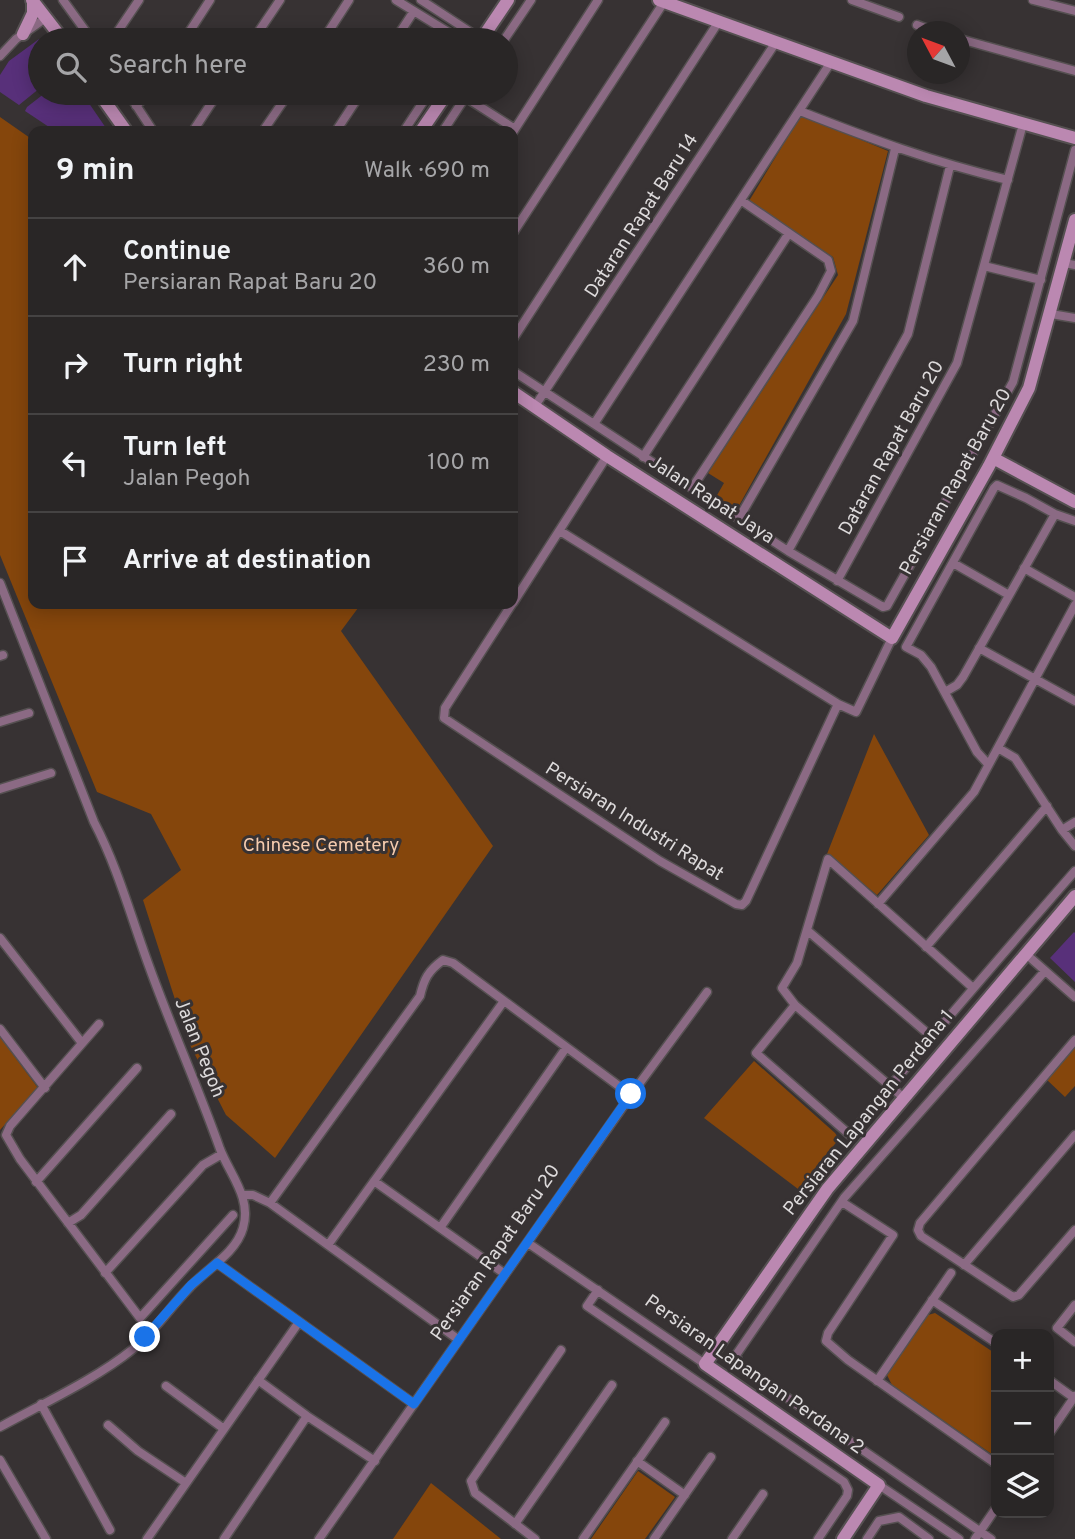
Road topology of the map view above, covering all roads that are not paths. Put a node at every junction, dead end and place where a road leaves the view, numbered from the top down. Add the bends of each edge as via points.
1 (33, 0) edge
2 (139, 0) edge
3 (210, 0) edge
4 (280, 0) edge
5 (349, 0) edge
6 (396, 0) edge
7 (421, 0) edge
8 (508, 0) edge
9 (531, 0) edge
10 (598, 0) edge
11 (853, 0) edge
12 (1034, 0) edge
13 (662, 1) edge
14 (68, 2) edge
15 (1075, 11) edge
16 (414, 12) junction
17 (47, 17) junction
18 (899, 17) dead end
19 (719, 21) junction
20 (31, 28) edge
21 (55, 28) edge
22 (84, 28) edge
23 (120, 28) edge
24 (192, 28) edge
25 (261, 28) edge
26 (331, 28) edge
27 (403, 28) edge
28 (441, 28) edge
29 (463, 28) edge
30 (485, 28) edge
31 (512, 28) edge
32 (28, 30) edge
33 (23, 34) junction
34 (776, 42) junction
35 (970, 42) edge
36 (0, 56) edge
37 (831, 62) junction
38 (1075, 71) edge
39 (108, 105) edge
40 (210, 105) edge
41 (281, 105) edge
42 (353, 105) edge
43 (421, 105) edge
44 (439, 105) edge
45 (460, 105) edge
46 (480, 105) edge
47 (136, 106) edge
48 (800, 111) junction
49 (1023, 124) junction
50 (122, 126) edge
51 (150, 126) edge
52 (196, 126) edge
53 (266, 126) edge
54 (338, 126) edge
55 (407, 126) edge
56 (424, 126) edge
57 (446, 126) edge
58 (507, 126) edge
59 (517, 126) edge
60 (1075, 138) edge
61 (895, 149) junction
62 (1075, 150) edge
63 (950, 166) junction
64 (1008, 180) junction
65 (742, 201) junction
66 (1075, 220) edge
67 (518, 225) edge
68 (789, 233) junction
69 (1069, 264) edge
70 (984, 266) junction
71 (1041, 280) junction
72 (1051, 314) junction
73 (1075, 318) edge
74 (518, 331) edge
75 (518, 374) edge
76 (545, 393) junction
77 (518, 395) edge
78 (535, 407) junction
79 (594, 424) junction
80 (607, 456) junction
81 (643, 457) junction
82 (993, 458) junction
83 (692, 488) junction
84 (1075, 502) edge
85 (1055, 514) junction
86 (739, 518) junction
87 (1075, 521) edge
88 (559, 531) junction
89 (788, 551) junction
90 (953, 563) junction
91 (1024, 568) junction
92 (837, 581) junction
93 (0, 583) edge
94 (518, 594) edge
95 (1009, 595) junction
96 (1075, 597) edge
97 (1075, 605) edge
98 (508, 609) edge
99 (892, 638) junction
100 (979, 648) junction
101 (1035, 679) junction
102 (945, 692) junction
103 (1075, 701) edge
104 (838, 704) junction
105 (29, 713) dead end
106 (0, 722) edge
107 (998, 747) junction
108 (988, 764) junction
109 (51, 773) dead end
110 (0, 789) edge
111 (1047, 806) junction
112 (1075, 822) edge
113 (1062, 830) junction
114 (1075, 846) edge
115 (1075, 871) edge
116 (1075, 896) edge
117 (878, 904) junction
118 (808, 931) junction
119 (0, 937) edge
120 (926, 947) junction
121 (1026, 954) junction
122 (1045, 971) junction
123 (973, 988) junction
124 (707, 992) dead end
125 (1075, 997) edge
126 (504, 1001) junction
127 (795, 1005) junction
128 (100, 1024) dead end
129 (0, 1030) edge
130 (933, 1038) junction
131 (1075, 1040) edge
132 (82, 1043) junction
133 (566, 1048) junction
134 (137, 1068) dead end
135 (889, 1087) junction
136 (45, 1088) junction
137 (631, 1094) junction
138 (904, 1098) junction
139 (172, 1114) dead end
140 (1075, 1135) edge
141 (222, 1154) junction
142 (374, 1181) junction
143 (36, 1182) junction
144 (828, 1188) junction
145 (242, 1195) junction
146 (843, 1200) junction
147 (270, 1203) junction
148 (233, 1214) dead end
149 (68, 1223) junction
150 (440, 1228) junction
151 (1075, 1230) edge
152 (528, 1242) junction
153 (328, 1245) junction
154 (217, 1263) junction
155 (964, 1265) junction
156 (105, 1273) junction
157 (951, 1273) dead end
158 (505, 1274) junction
159 (598, 1290) junction
160 (932, 1300) junction
161 (1075, 1305) edge
162 (299, 1322) junction
163 (458, 1340) junction
164 (991, 1340) edge
165 (1075, 1342) edge
166 (561, 1350) dead end
167 (705, 1364) junction
168 (258, 1380) junction
169 (877, 1381) junction
170 (1054, 1383) edge
171 (612, 1385) dead end
172 (166, 1386) dead end
173 (1074, 1397) edge
174 (41, 1404) junction
175 (414, 1404) junction
176 (307, 1416) junction
177 (665, 1422) dead end
178 (108, 1425) dead end
179 (1054, 1426) edge
180 (0, 1427) edge
181 (224, 1429) junction
182 (711, 1457) dead end
183 (0, 1460) edge
184 (375, 1461) junction
185 (637, 1461) junction
186 (991, 1461) edge
187 (186, 1483) junction
188 (879, 1485) junction
189 (763, 1493) dead end
190 (685, 1495) junction
191 (991, 1515) edge
192 (515, 1524) junction
193 (110, 1530) dead end
194 (977, 1535) edge
195 (46, 1539) edge
196 (147, 1539) edge
197 (224, 1539) edge
198 (319, 1539) edge
199 (534, 1539) edge
200 (583, 1539) edge
201 (654, 1539) edge
202 (732, 1539) edge
203 (818, 1539) edge
204 (843, 1539) edge
205 (867, 1539) edge
206 (929, 1539) edge
207 (959, 1539) edge
208 (991, 1539) edge

1 - 17 street
1 - 33 street via 33,13
2 - 23 street
3 - 24 street
4 - 25 street
5 - 26 street
6 - 16 street
7 - 29 street
8 - 30 street
9 - 31 street
10 - 59 street
11 - 18 street
12 - 15 street
13 - 19 street
13 - 67 street
14 - 22 street
16 - 27 street
16 - 28 street
17 - 20 street
17 - 21 street
19 - 34 street
19 - 74 street
32 - 33 street
33 - 36 street
34 - 37 street
34 - 76 street, Dataran Rapat Baru 14
35 - 38 street
37 - 48 street
37 - 49 street
39 - 50 street
40 - 52 street
41 - 53 street
42 - 54 street
43 - 55 street
44 - 56 street
45 - 57 street
46 - 58 street
47 - 51 street
48 - 61 street
48 - 65 street
49 - 60 street
49 - 64 street, Dataran Rapat Baru 20
61 - 63 street
61 - 86 street via 853,321
62 - 71 street
63 - 64 street
63 - 89 street via 908,334
64 - 70 street, Dataran Rapat Baru 20
65 - 68 street
65 - 79 street
66 - 69 street, Persiaran Rapat Baru 20
68 - 81 street
68 - 83 street via 828,260 831,271
69 - 72 street, Persiaran Rapat Baru 20
70 - 71 street
70 - 92 street, Dataran Rapat Baru 20 via 957,363
71 - 92 street via 1013,382 890,603 883,607
72 - 73 street
72 - 82 street, Persiaran Rapat Baru 20 via 1029,388
75 - 76 street
76 - 78 street, Dataran Rapat Baru 14
76 - 79 street
77 - 78 street, Jalan Rapat Jaya
78 - 80 street, Jalan Rapat Jaya
79 - 81 street
80 - 88 street, Persiaran Industri Rapat
80 - 99 street, Jalan Rapat Jaya
81 - 83 street
82 - 84 street
82 - 99 street, Persiaran Rapat Baru 20
83 - 86 street
85 - 87 street
85 - 90 street via 997,485
85 - 91 street
86 - 89 street
88 - 94 street, Persiaran Industri Rapat
88 - 104 street
89 - 92 street
90 - 95 street
90 - 102 street via 906,647 926,660
91 - 95 street
91 - 96 street
93 - 141 street, Jalan Pegoh via 110,853
95 - 100 street
97 - 101 street
98 - 104 street, Persiaran Industri Rapat via 444,708 444,718 660,861 736,904 746,901
99 - 104 street, Persiaran Rapat Baru 20 via 856,712
100 - 101 street
100 - 102 street via 957,685
101 - 103 street
101 - 107 street
102 - 108 street
105 - 106 street
107 - 108 street
107 - 111 street via 1015,758
108 - 117 street via 974,792
109 - 110 street
111 - 113 street
111 - 120 street
112 - 113 street
113 - 114 street
115 - 123 street
116 - 121 street, Persiaran Lapangan Perdana 1
117 - 118 street via 828,859
117 - 120 street
118 - 127 street via 782,988
118 - 130 street
119 - 132 street
120 - 123 street
121 - 122 street
121 - 138 street, Persiaran Lapangan Perdana 1
122 - 125 street
122 - 146 street
123 - 130 street
124 - 137 street, Persiaran Rapat Baru 20
126 - 133 street
126 - 142 street
126 - 147 street via 453,962 443,960 425,977 420,996
127 - 135 street
127 - 135 street via 756,1053 850,1135
128 - 132 street
129 - 136 street
130 - 135 street
131 - 155 street via 920,1223 919,1234
132 - 136 street
133 - 137 street
133 - 150 street
134 - 143 street
135 - 138 street
136 - 143 street via 6,1135
137 - 152 street, Persiaran Rapat Baru 20
138 - 144 street, Persiaran Lapangan Perdana 1
139 - 149 street via 81,1215
140 - 155 street
141 - 145 street, Jalan Pegoh
141 - 156 street via 203,1165
142 - 150 street
142 - 153 street
143 - 149 street
144 - 146 street
144 - 167 street, Persiaran Lapangan Perdana 1
145 - 147 street
145 - 154 street, Jalan Pegoh via 243,1231
146 - 169 street via 892,1235 826,1338
146 - 194 street via 738,1351 737,1360
147 - 153 street
148 - 156 street via 140,1318
149 - 156 street
150 - 158 street
151 - 155 street via 1013,1297
152 - 158 street, Persiaran Rapat Baru 20
152 - 159 street, Persiaran Lapangan Perdana 2
153 - 163 street
154 - 162 street
154 - 174 street, Jalan Pegoh via 132,1350
157 - 160 street
158 - 163 street, Persiaran Rapat Baru 20
159 - 167 street, Persiaran Lapangan Perdana 2
159 - 203 street via 587,1306 844,1482 848,1490
160 - 164 street
160 - 169 street
161 - 165 street via 1057,1328
162 - 168 street
162 - 175 street
163 - 175 street, Persiaran Rapat Baru 20
166 - 192 street via 473,1476 475,1493
167 - 188 street, Persiaran Lapangan Perdana 2
168 - 176 street
168 - 181 street
169 - 186 street
170 - 173 street
171 - 192 street
172 - 181 street
173 - 179 street
174 - 180 street, Jalan Pegoh
174 - 193 street
175 - 184 street, Persiaran Rapat Baru 20
176 - 184 street
176 - 197 street
177 - 185 street
178 - 187 street
181 - 187 street
182 - 190 street
183 - 195 street
184 - 198 street, Persiaran Rapat Baru 20
185 - 190 street
185 - 200 street
187 - 196 street
188 - 204 street
188 - 207 street, Persiaran Lapangan Perdana 2
189 - 202 street
190 - 201 street
191 - 194 street
192 - 199 street
194 - 208 street
205 - 206 street via 879,1521 890,1517 899,1517

